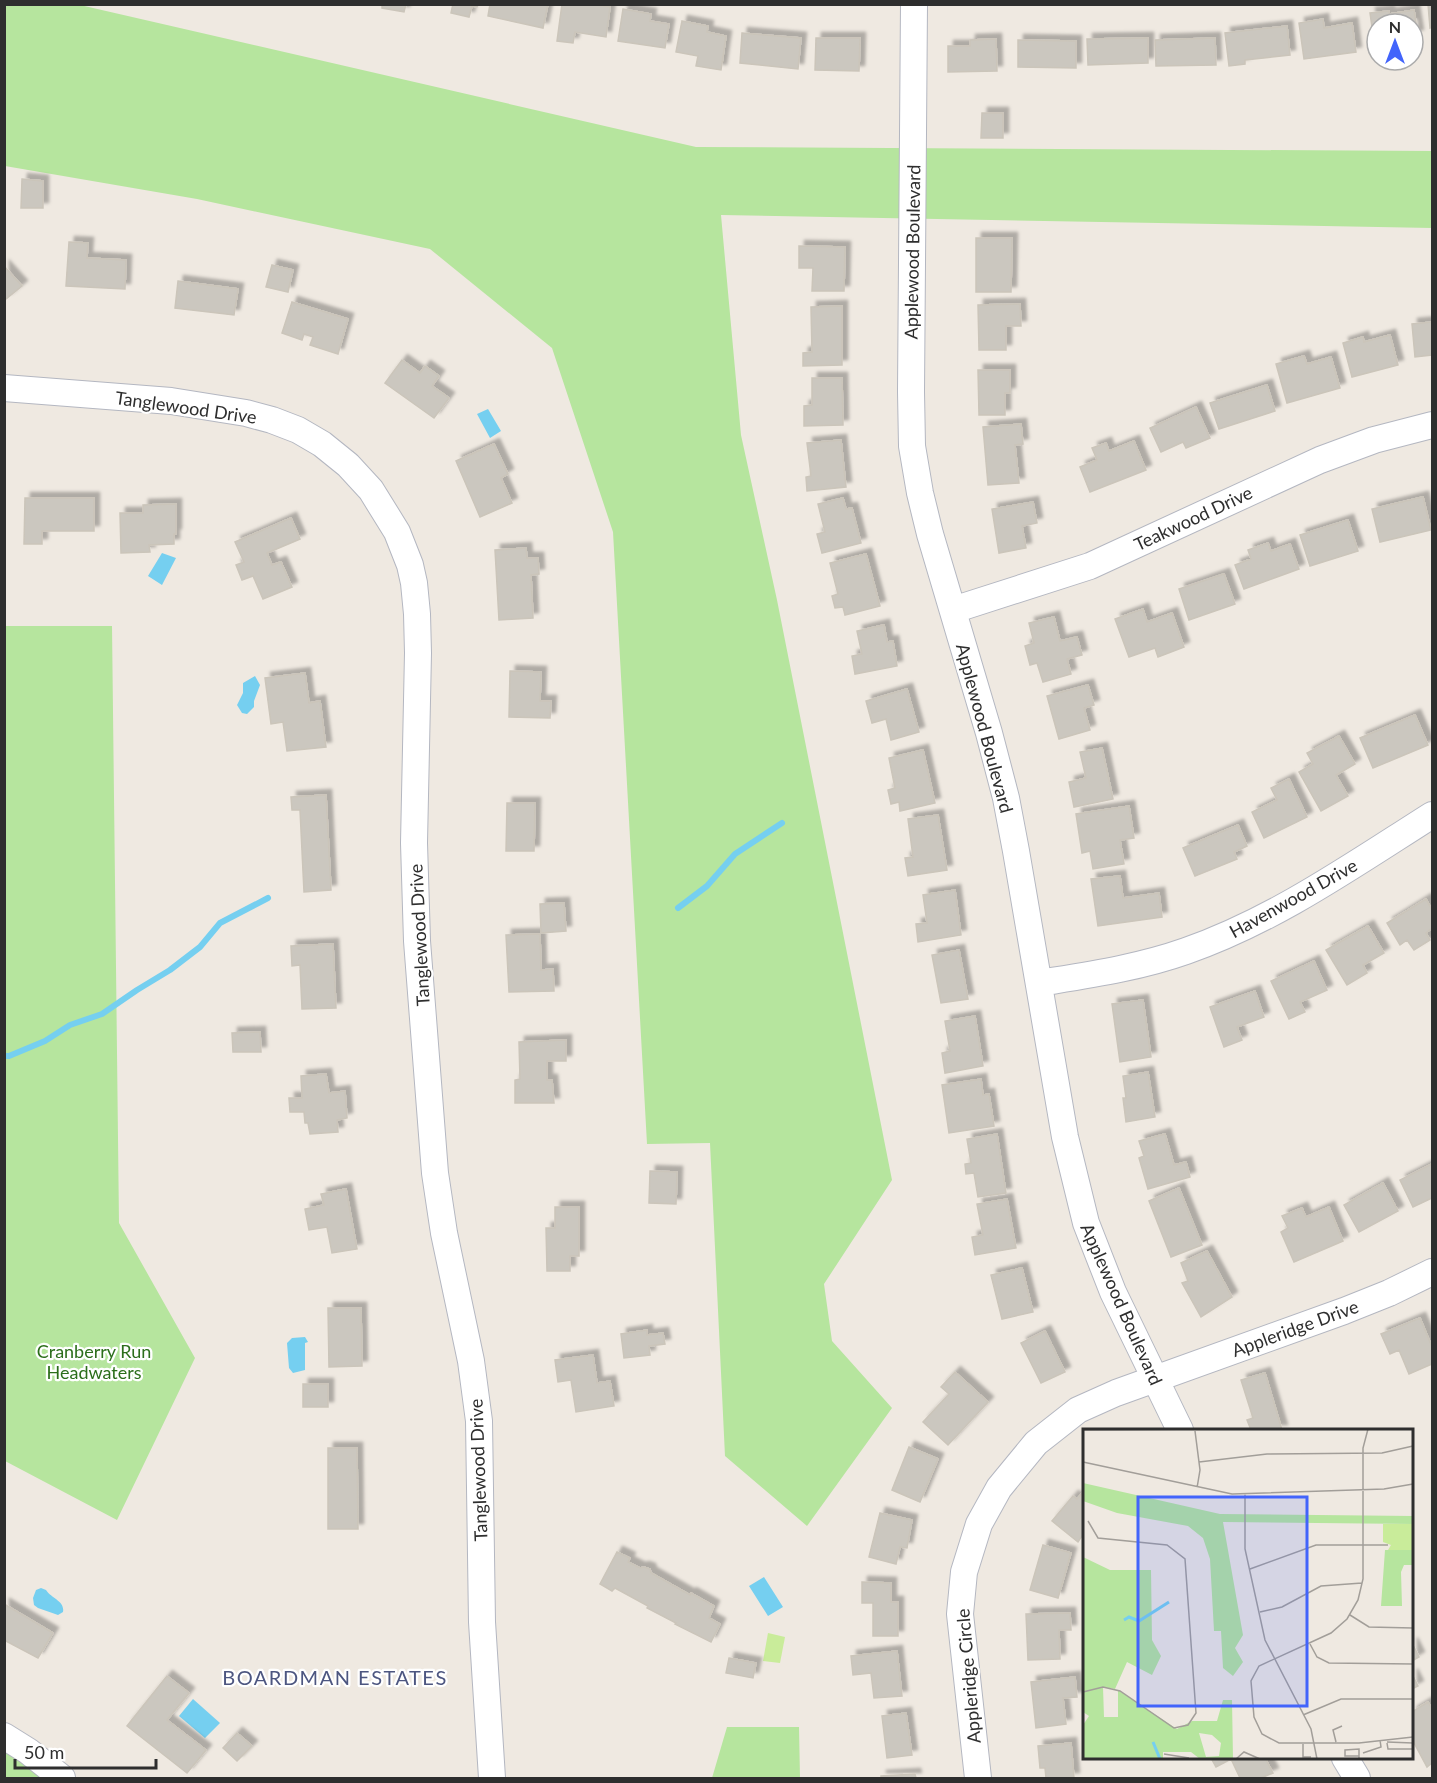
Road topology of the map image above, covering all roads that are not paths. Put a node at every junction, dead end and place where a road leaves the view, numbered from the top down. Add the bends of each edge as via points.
1 (914, 4) edge
2 (4, 388) edge
3 (1432, 425) edge
4 (953, 610) junction
5 (1432, 815) edge
6 (1039, 982) junction
7 (1432, 1272) edge
8 (1154, 1378) junction
9 (1179, 1429) edge
10 (4, 1736) edge
11 (1346, 1759) edge
12 (62, 1779) edge
13 (492, 1779) edge
14 (978, 1779) edge
15 (1357, 1779) edge

1 - 4 street, Applewood Boulevard via 912,446 922,503
2 - 13 street, Tanglewood Drive via 171,401 246,413 298,430 348,465 371,490 397,532 410,565 418,652 414,843 418,953 435,1173 479,1421 482,1622
3 - 4 street, Teakwood Drive via 1320,460 1090,566
4 - 6 street, Applewood Boulevard via 1006,798
5 - 6 street, Havenwood Drive via 1290,904 1226,936 1139,965
6 - 8 street, Applewood Boulevard via 1065,1137 1086,1222 1113,1292
7 - 8 street, Appleridge Drive via 1344,1311
8 - 9 street, Applewood Boulevard
8 - 14 street, Appleridge Circle via 1078,1410 1036,1443 999,1488 980,1524 964,1572 960,1614
10 - 12 street
11 - 15 street

